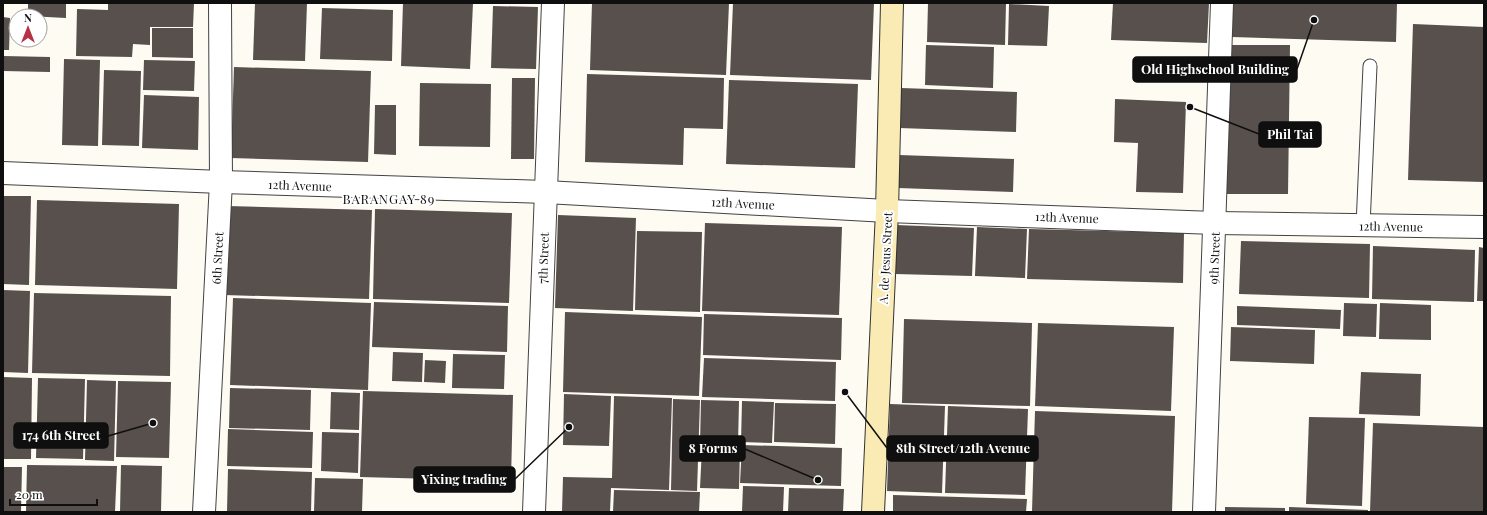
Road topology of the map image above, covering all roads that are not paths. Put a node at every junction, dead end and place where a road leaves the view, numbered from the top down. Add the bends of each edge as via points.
1 (220, 3) edge
2 (553, 3) edge
3 (892, 3) edge
4 (1222, 3) edge
5 (1370, 66) dead end
6 (3, 173) edge
7 (220, 182) junction
8 (546, 192) junction
9 (887, 211) junction
10 (1215, 223) junction
11 (1363, 226) junction
12 (1484, 227) edge
13 (204, 512) edge
14 (534, 512) edge
15 (873, 512) edge
16 (1204, 512) edge

1 - 7 street, 6th Street
2 - 8 street, 7th Street
3 - 9 main road, A. de Jesus Street
4 - 10 street, 9th Street
5 - 11 lane
6 - 7 street, 12th Avenue
7 - 8 street, 12th Avenue
7 - 13 street, 6th Street
8 - 9 street, 12th Avenue
8 - 14 street, 7th Street
9 - 10 street, 12th Avenue
9 - 15 main road, A. de Jesus Street
10 - 11 street, 12th Avenue
10 - 16 street, 9th Street
11 - 12 street, 12th Avenue

